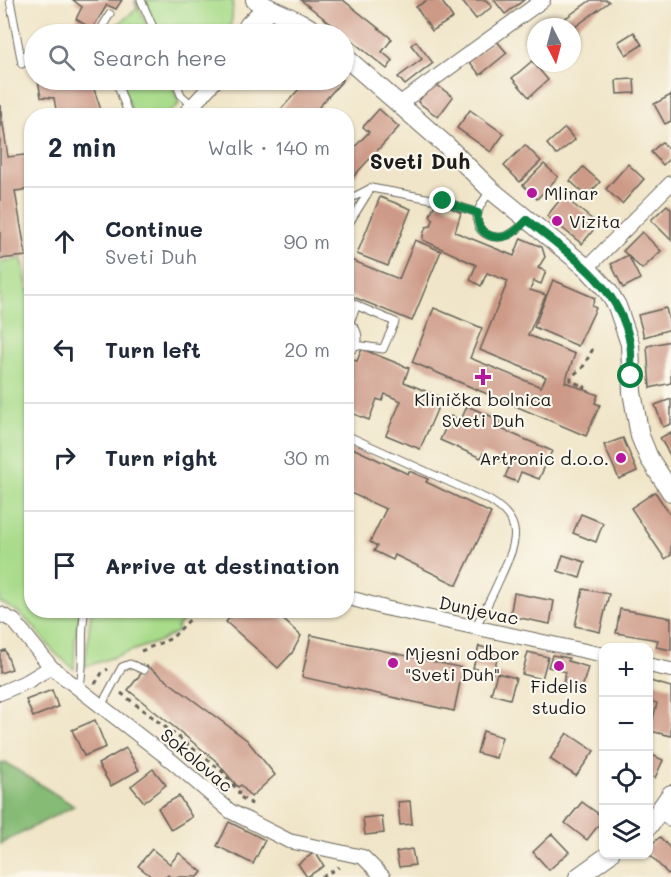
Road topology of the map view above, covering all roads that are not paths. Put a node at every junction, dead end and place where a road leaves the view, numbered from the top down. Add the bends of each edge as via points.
1 (10, 0) edge
2 (141, 0) edge
3 (543, 0) edge
4 (261, 2) edge
5 (110, 14) dead end
6 (104, 24) edge
7 (152, 24) edge
8 (248, 24) edge
9 (262, 24) edge
10 (303, 24) edge
11 (22, 64) dead end
12 (354, 65) edge
13 (120, 90) edge
14 (179, 90) edge
15 (207, 90) edge
16 (399, 104) junction
17 (126, 108) edge
18 (187, 108) edge
19 (191, 108) edge
20 (671, 183) edge
21 (371, 188) junction
22 (491, 190) junction
23 (354, 197) edge
24 (478, 213) junction
25 (354, 215) edge
26 (527, 220) junction
27 (587, 268) junction
28 (354, 304) edge
29 (357, 305) junction
30 (354, 311) edge
31 (354, 328) edge
32 (356, 345) joint
33 (354, 439) edge
34 (671, 492) edge
35 (354, 599) edge
36 (0, 614) edge
37 (84, 618) edge
38 (475, 627) junction
39 (599, 654) edge
40 (653, 666) edge
41 (51, 667) junction
42 (144, 670) dead end
43 (671, 670) edge
44 (79, 689) junction
45 (0, 693) edge
46 (101, 706) junction
47 (668, 808) edge
48 (653, 822) edge
49 (604, 859) edge
50 (383, 877) edge
51 (578, 877) edge

1 - 11 lane
2 - 7 lane
3 - 16 street
4 - 8 street
4 - 9 street
4 - 10 main road
5 - 6 lane
12 - 16 main road
13 - 17 lane
14 - 18 lane
15 - 19 street
16 - 22 main road
20 - 27 street
21 - 23 lane
21 - 24 lane via 443,201
21 - 25 lane
22 - 24 lane
22 - 26 main road
24 - 26 lane via 479,228 492,237 507,236
26 - 27 main road
27 - 34 main road via 608,291 625,327 640,436
28 - 29 lane
29 - 30 lane
29 - 32 lane via 395,322 382,349
31 - 32 lane via 358,334
33 - 38 lane via 489,500 509,515 516,537 513,551
35 - 38 street, Dunjevac
36 - 41 street, Sokolovac via 14,621
37 - 44 lane
38 - 39 street, Dunjevac
40 - 43 street
41 - 44 street, Sokolovac
41 - 45 street
42 - 46 lane via 130,664 122,667
44 - 46 street, Sokolovac
46 - 50 street, Sokolovac via 230,811 289,841 363,857
47 - 48 main road
49 - 51 main road

